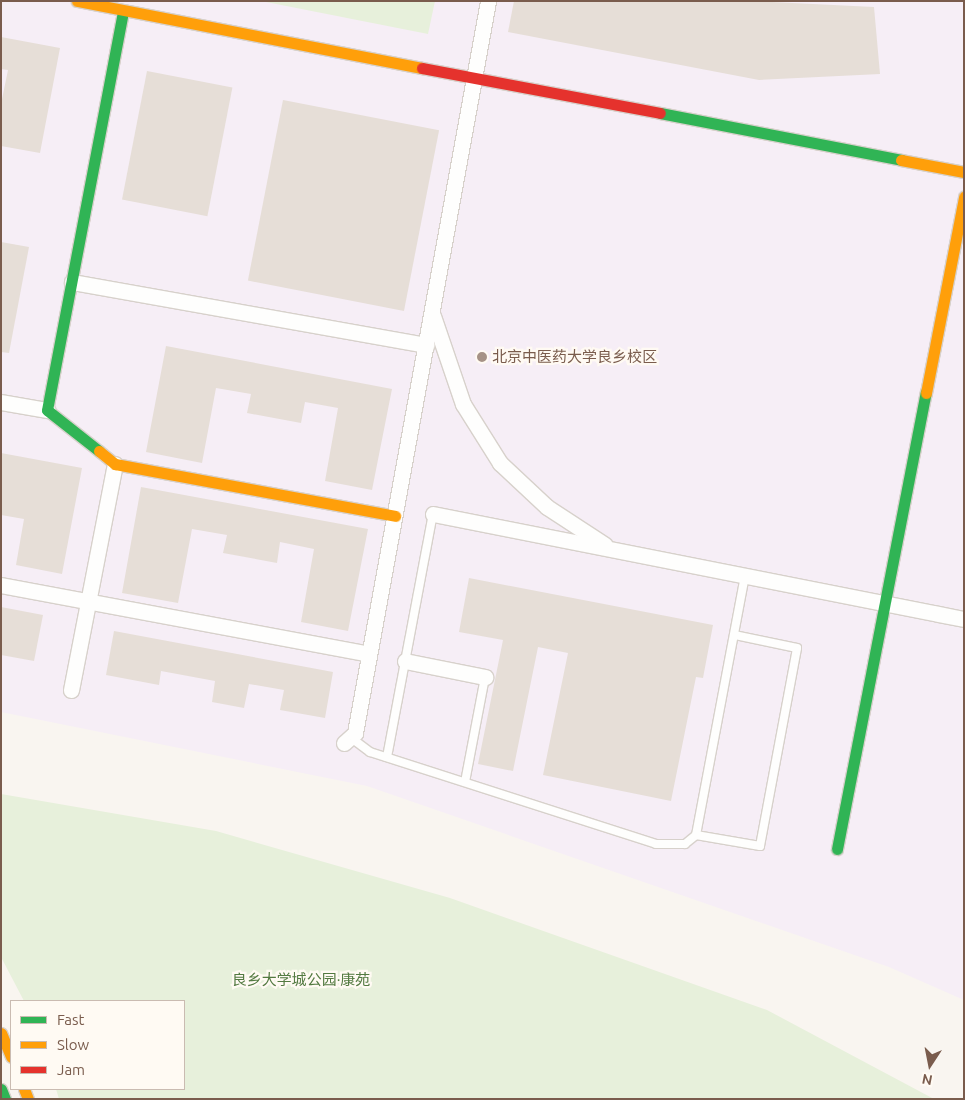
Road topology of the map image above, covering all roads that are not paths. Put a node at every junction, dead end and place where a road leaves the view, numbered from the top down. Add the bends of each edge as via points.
1 (77, 1) edge
2 (488, 1) edge
3 (123, 11) junction
4 (964, 172) edge
5 (964, 197) edge
6 (72, 282) junction
7 (432, 312) junction
8 (426, 346) junction
9 (1, 402) edge
10 (46, 410) junction
11 (115, 464) junction
12 (433, 514) joint
13 (394, 516) junction
14 (614, 550) junction
15 (745, 576) junction
16 (1, 585) edge
17 (88, 601) junction
18 (883, 603) junction
19 (964, 619) edge
20 (735, 635) junction
21 (369, 654) junction
22 (405, 661) junction
23 (485, 677) joint
24 (71, 690) dead end
25 (347, 740) joint
26 (387, 757) junction
27 (465, 782) junction
28 (696, 835) junction
29 (837, 849) dead end
30 (1, 1034) edge
31 (10, 1055) edge
32 (1, 1089) edge
33 (5, 1099) edge

1 - 3 street
2 - 7 street
3 - 4 street
3 - 6 street
5 - 18 street
6 - 8 street
6 - 10 street
7 - 8 street
7 - 14 street via 463,404 500,463 547,508
8 - 13 street
9 - 10 street
10 - 11 street
11 - 13 street
11 - 17 street
12 - 14 street
12 - 22 lane
13 - 21 street
14 - 15 street
15 - 18 street
15 - 20 lane
16 - 17 street
17 - 21 street
17 - 24 street
18 - 19 street
18 - 29 street
20 - 28 lane
20 - 28 lane via 797,648 760,846
21 - 25 street via 355,733
22 - 23 street
22 - 26 lane
23 - 27 lane
25 - 26 lane
26 - 27 lane
27 - 28 lane via 656,844 685,844
30 - 31 street
32 - 33 street

